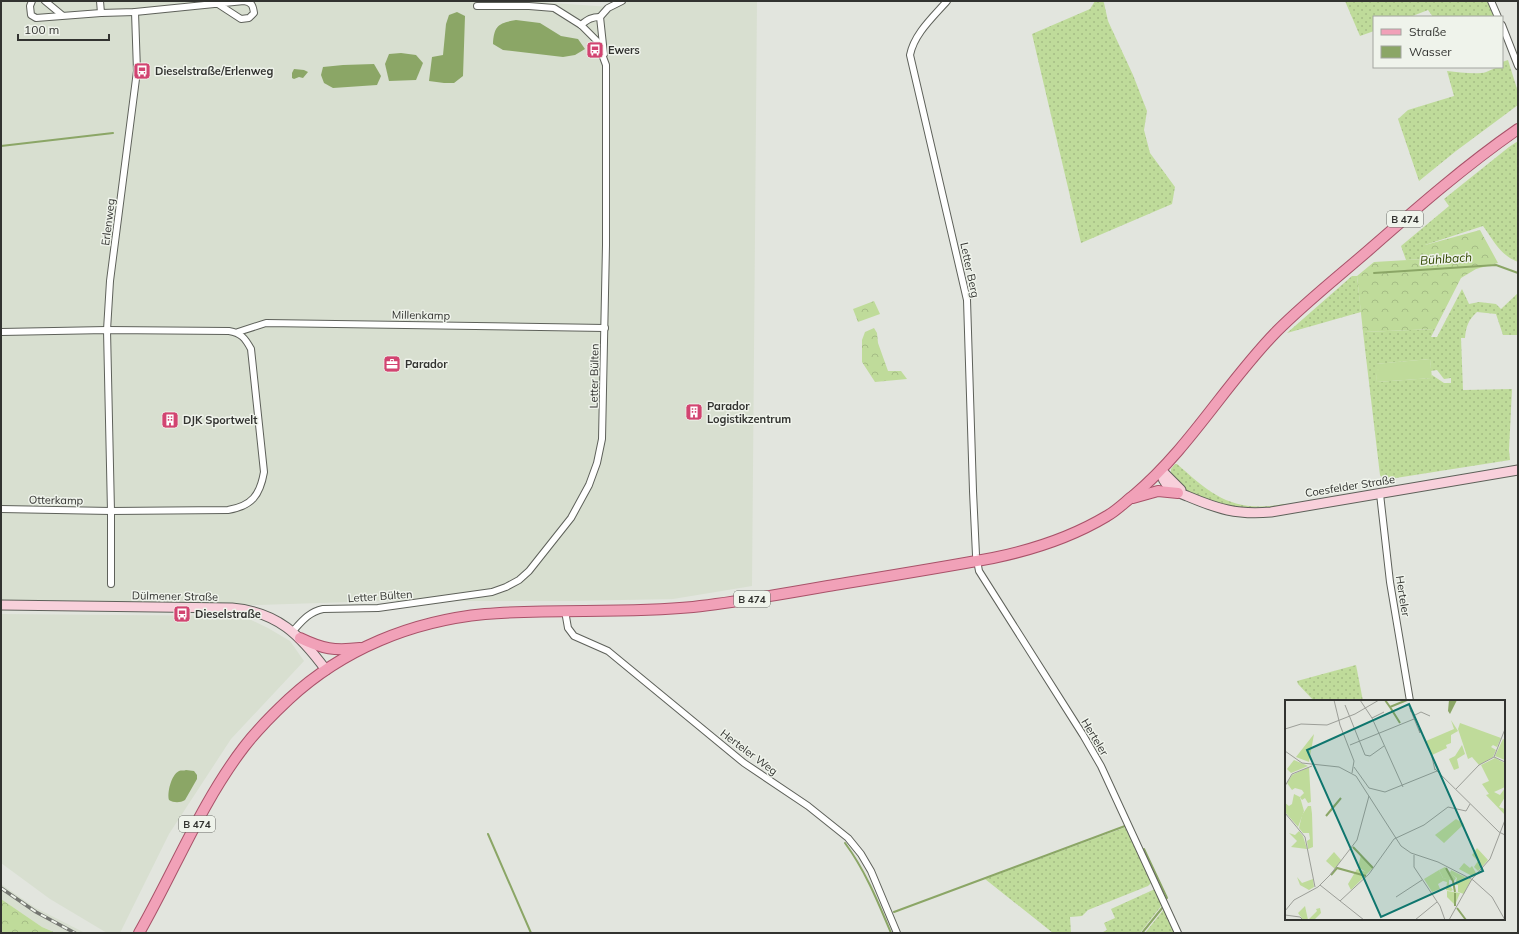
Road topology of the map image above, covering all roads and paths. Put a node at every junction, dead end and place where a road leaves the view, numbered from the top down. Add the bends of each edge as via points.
1 (32, 1) edge
2 (45, 1) edge
3 (100, 1) edge
4 (622, 1) edge
5 (947, 1) edge
6 (1491, 1) edge
7 (218, 4) junction
8 (477, 6) dead end
9 (134, 12) junction
10 (101, 13) junction
11 (62, 15) junction
12 (1498, 16) edge
13 (600, 17) junction
14 (581, 25) junction
15 (1503, 28) edge
16 (605, 60) junction
17 (1518, 66) edge
18 (1518, 129) edge
19 (605, 328) junction
20 (107, 330) junction
21 (1, 332) edge
22 (238, 332) junction
23 (1161, 470) junction
24 (1518, 470) edge
25 (1178, 492) junction
26 (1380, 494) junction
27 (1188, 497) junction
28 (1128, 500) junction
29 (1, 509) edge
30 (111, 510) junction
31 (977, 561) junction
32 (111, 584) dead end
33 (1, 605) edge
34 (565, 611) junction
35 (296, 634) junction
36 (364, 648) junction
37 (326, 670) junction
38 (1410, 700) edge
39 (139, 933) edge
40 (897, 933) edge
41 (1178, 933) edge

1 - 11 street via 31,15 36,18
2 - 11 street
3 - 10 street
4 - 13 street via 608,8
5 - 31 street, Letter Berg via 916,39 910,55 967,300
6 - 12 street
7 - 7 street via 248,1 253,6 254,13 249,18 241,19
7 - 9 street
8 - 14 street, Letter Bülten via 554,8
9 - 10 street
9 - 20 street, Erlenweg via 137,71 110,281
10 - 11 street
13 - 14 street via 594,17
13 - 16 street
14 - 16 street, Letter Bülten via 597,41
15 - 17 street
16 - 19 street, Letter Bülten
18 - 23 main road, B 474 via 1437,191 1288,321 1246,366
19 - 22 street, Millenkamp via 266,323
19 - 35 street, Letter Bülten via 602,439 597,463 574,513 529,571 519,580 492,592 378,608 314,611 307,616
20 - 21 street
20 - 22 street
20 - 30 street
22 - 30 street via 246,339 251,349 264,472 262,484 254,499 239,508 228,510
23 - 25 street, Coesfelder Straße via 1164,482
23 - 27 street, Coesfelder Straße
23 - 28 main road, B 474
24 - 26 street, Coesfelder Straße
25 - 27 street, Coesfelder Straße
25 - 28 main road via 1158,491
26 - 27 street, Coesfelder Straße via 1271,512 1250,513 1218,509
26 - 38 street, Herteler via 1391,589
28 - 31 main road, B 474 via 1107,516 1053,541 1009,555
29 - 30 street, Otterkamp
30 - 32 street
31 - 34 main road, B 474 via 716,604 648,610
31 - 41 street, Herteler via 984,579 1101,766
33 - 35 street, Dülmener Straße via 237,609 266,616
34 - 36 main road, B 474 via 485,614 448,620 403,630
34 - 40 street, Herteler Weg via 568,628 574,636 608,651 744,763 808,806 848,838 870,871
35 - 36 main road via 328,649
35 - 37 street, Dülmener Straße
36 - 37 main road, B 474
37 - 39 main road, B 474 via 291,697 243,748 200,817

